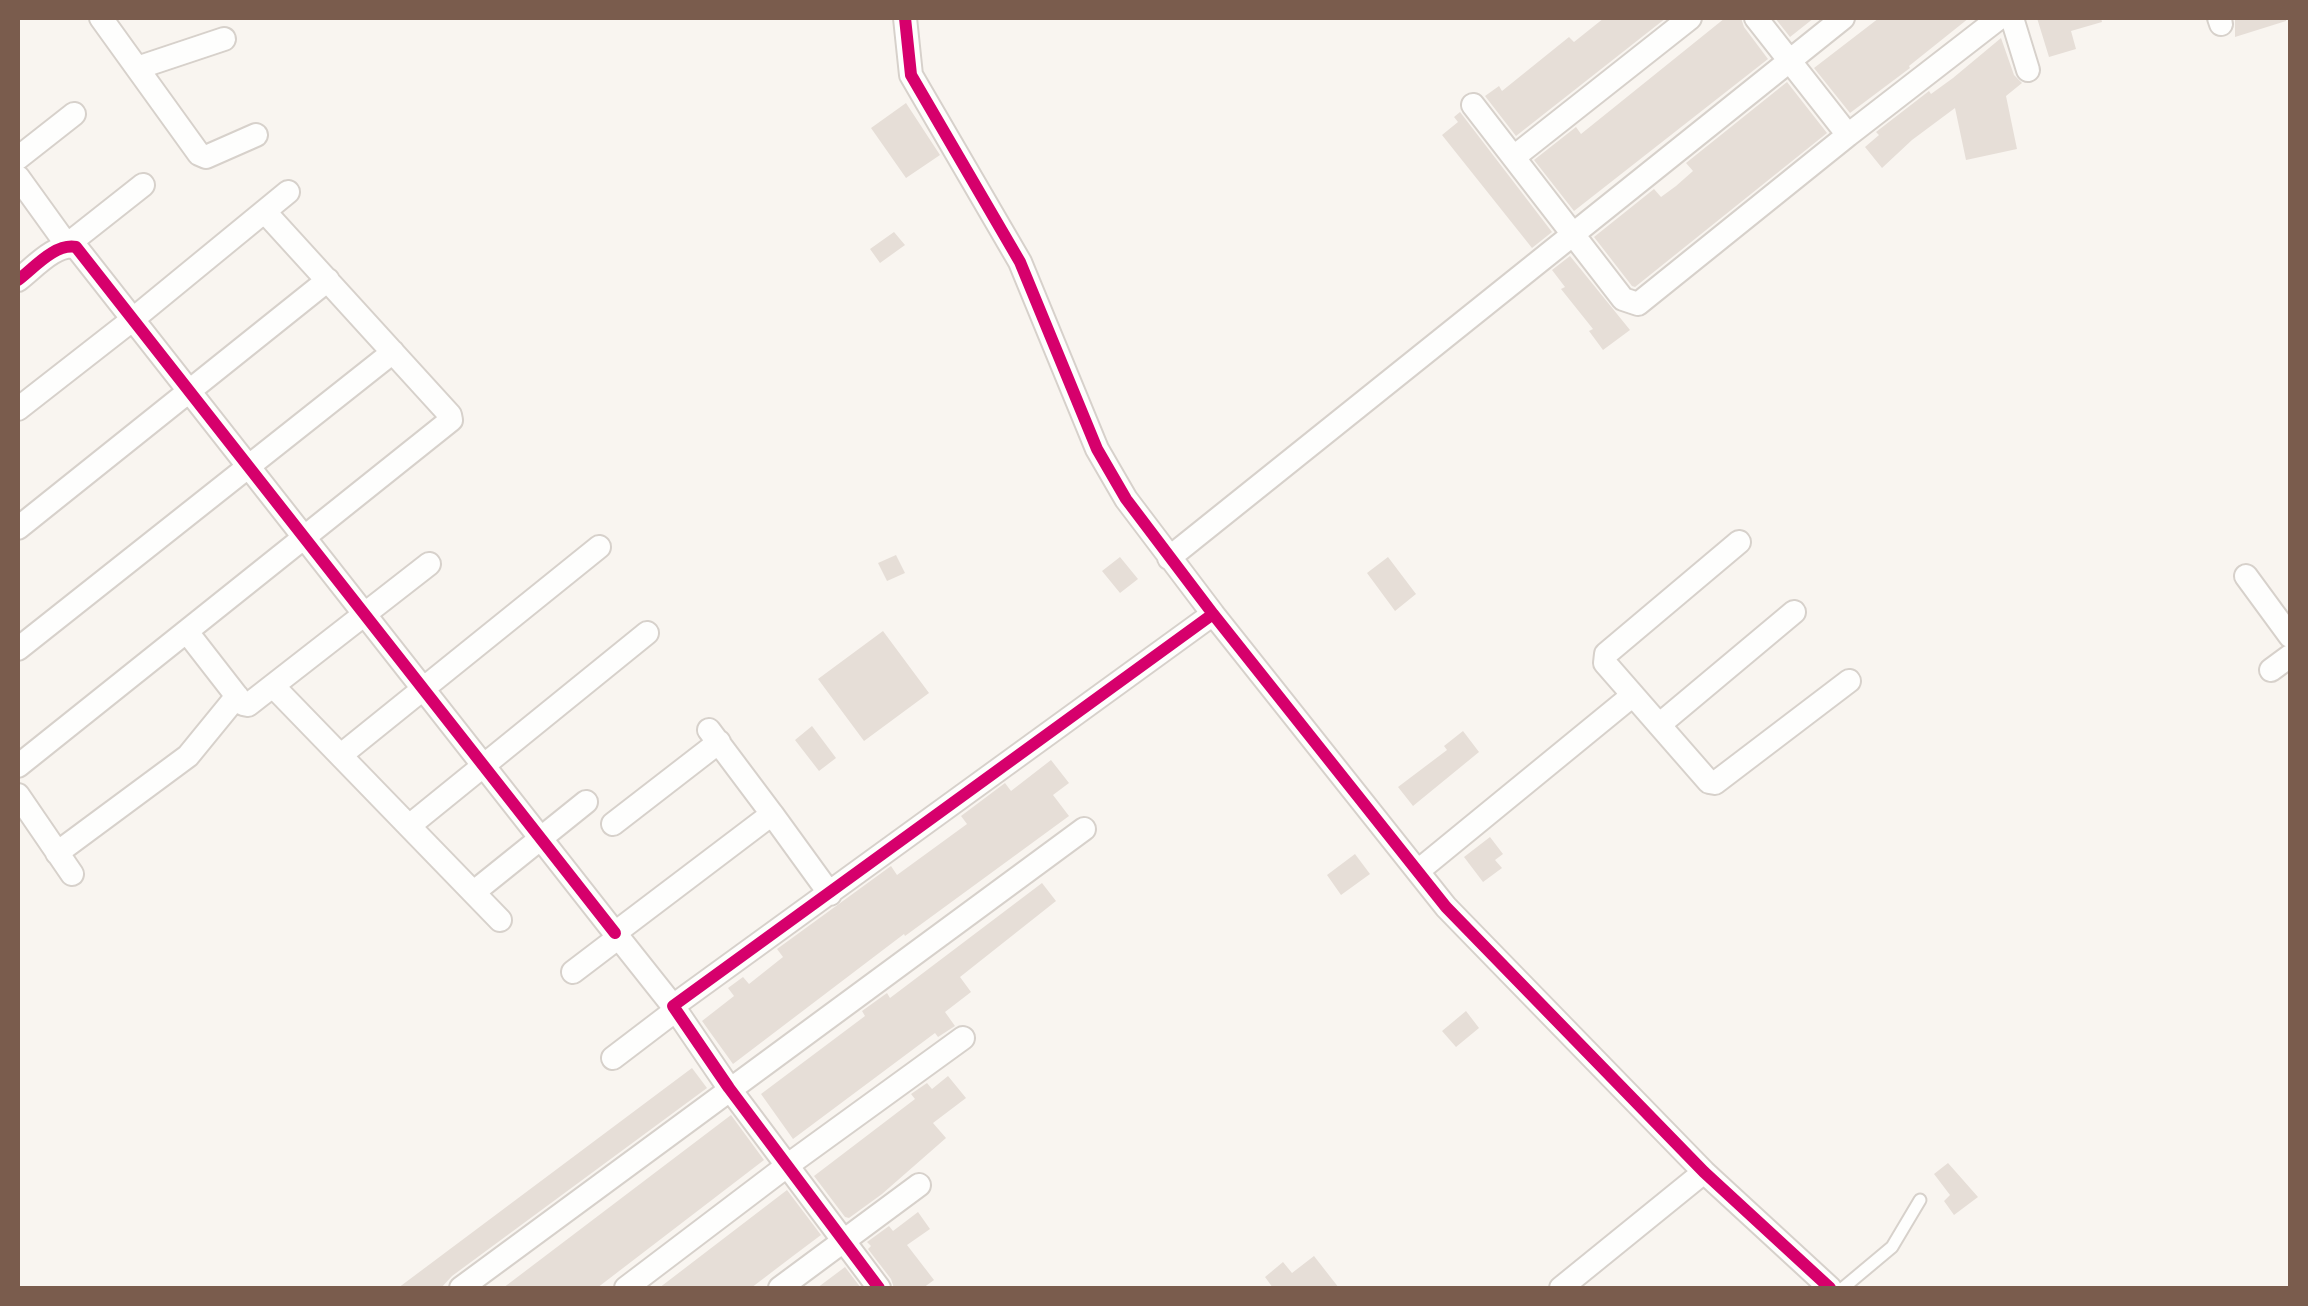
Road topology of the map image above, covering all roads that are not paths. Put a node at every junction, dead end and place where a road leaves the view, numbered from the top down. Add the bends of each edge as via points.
1 (101, 18) edge
2 (906, 18) edge
3 (1690, 18) edge
4 (1756, 18) edge
5 (1843, 18) edge
6 (1999, 18) edge
7 (2012, 18) edge
8 (224, 39) dead end
9 (1790, 59) junction
10 (137, 68) junction
11 (2028, 70) dead end
12 (1473, 105) dead end
13 (74, 114) dead end
14 (256, 135) dead end
15 (1848, 135) junction
16 (1514, 157) junction
17 (18, 158) edge
18 (18, 178) edge
19 (143, 185) dead end
20 (288, 192) dead end
21 (265, 212) junction
22 (1574, 234) junction
23 (68, 245) junction
24 (18, 280) edge
25 (328, 280) junction
26 (132, 320) junction
27 (393, 352) junction
28 (188, 390) junction
29 (18, 408) edge
30 (248, 465) junction
31 (18, 528) edge
32 (307, 538) junction
33 (1739, 542) dead end
34 (599, 547) dead end
35 (1170, 558) junction
36 (428, 564) dead end
37 (2246, 576) dead end
38 (1794, 612) dead end
39 (366, 614) junction
40 (1213, 614) junction
41 (187, 632) junction
42 (648, 633) dead end
43 (2290, 636) edge
44 (18, 649) edge
45 (2290, 656) edge
46 (2271, 670) dead end
47 (1849, 681) dead end
48 (274, 686) junction
49 (425, 689) junction
50 (1632, 695) junction
51 (238, 696) junction
52 (1659, 726) junction
53 (341, 755) junction
54 (484, 765) junction
55 (18, 766) edge
56 (18, 795) edge
57 (586, 802) dead end
58 (772, 814) junction
59 (613, 824) dead end
60 (409, 826) junction
61 (1084, 829) dead end
62 (541, 838) junction
63 (57, 853) junction
64 (1418, 872) junction
65 (72, 874) dead end
66 (474, 892) junction
67 (830, 894) junction
68 (500, 920) dead end
69 (617, 935) junction
70 (573, 972) dead end
71 (674, 1008) junction
72 (962, 1038) dead end
73 (613, 1058) dead end
74 (730, 1088) junction
75 (788, 1165) junction
76 (1704, 1172) junction
77 (919, 1185) dead end
78 (1920, 1200) dead end
79 (844, 1240) junction
80 (462, 1288) edge
81 (626, 1288) edge
82 (780, 1288) edge
83 (879, 1288) edge
84 (1561, 1288) edge
85 (1830, 1288) edge
86 (1843, 1288) edge

1 - 10 street
2 - 35 street via 912,75 1020,262 1097,449
3 - 16 street
4 - 9 street
5 - 9 street
6 - 15 street
7 - 11 street
8 - 10 street
9 - 15 street
9 - 22 street
10 - 14 street via 198,154 206,158
12 - 16 street
13 - 17 street
15 - 22 street via 1638,304 1623,299
16 - 22 street
18 - 23 street
19 - 23 street
20 - 21 street
21 - 25 street
21 - 26 street
22 - 35 street
23 - 24 street
23 - 26 street via 76,246
25 - 27 street
25 - 28 street
26 - 28 street
26 - 29 street
27 - 30 street
27 - 32 street via 451,420
28 - 30 street
28 - 31 street
30 - 32 street
30 - 44 street
32 - 39 street
32 - 41 street
33 - 50 street via 1606,654 1605,663
34 - 49 street
35 - 40 street
36 - 39 street
37 - 43 street
38 - 52 street
39 - 48 street
39 - 49 street
40 - 64 street
40 - 67 street
41 - 51 street
41 - 55 street
42 - 54 street
45 - 46 street
47 - 52 street via 1716,783
48 - 51 street via 248,705
48 - 53 street
49 - 53 street
49 - 54 street
50 - 52 street
50 - 64 street
51 - 63 street via 188,756
53 - 60 street
54 - 60 street
54 - 62 street
56 - 63 street
57 - 62 street
58 - 59 street via 714,736
58 - 67 street
58 - 69 street
60 - 66 street
61 - 74 street
62 - 66 street
62 - 69 street
63 - 65 street
64 - 76 street
66 - 68 street
67 - 71 street
69 - 70 street
69 - 71 street
71 - 73 street
71 - 74 street
72 - 75 street
74 - 75 street
74 - 80 street
75 - 79 street
75 - 81 street
76 - 84 street
76 - 85 street
77 - 79 street
78 - 86 lane via 1892,1247
79 - 82 street
79 - 83 street

